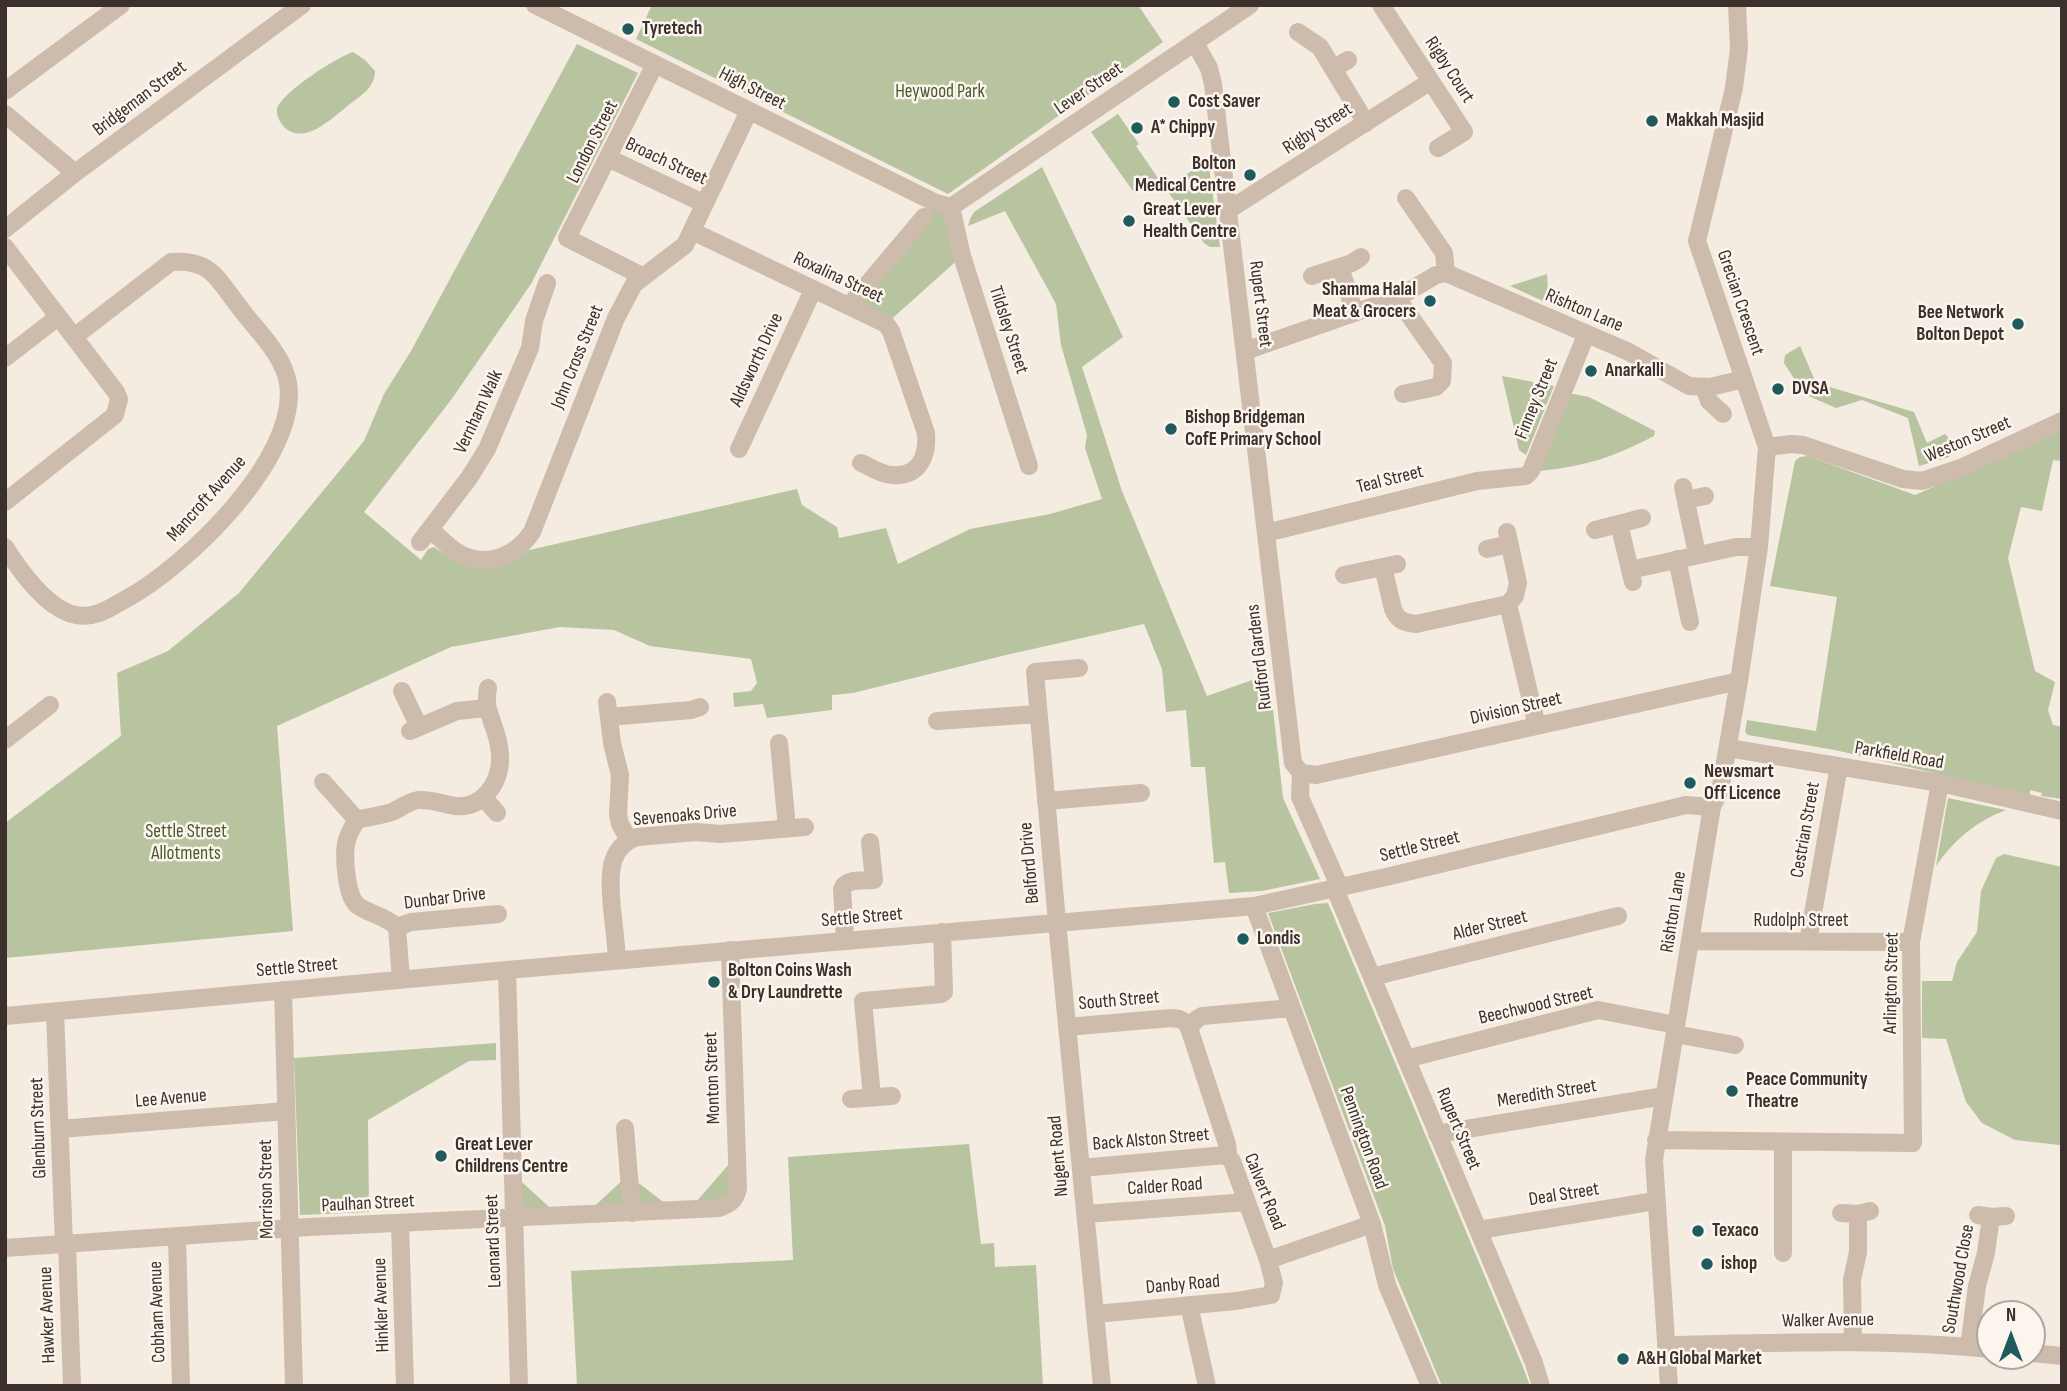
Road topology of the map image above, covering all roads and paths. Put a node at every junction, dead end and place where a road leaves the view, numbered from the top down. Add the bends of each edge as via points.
1 (121, 5) edge
2 (535, 5) edge
3 (1250, 5) edge
4 (1381, 5) edge
5 (1737, 5) edge
6 (295, 7) edge
7 (560, 10) edge
8 (1298, 32) dead end
9 (1195, 43) junction
10 (655, 64) junction
11 (1431, 81) junction
12 (5, 91) edge
13 (749, 111) junction
14 (5, 114) edge
15 (1366, 123) junction
16 (1438, 148) dead end
17 (608, 158) junction
18 (75, 173) junction
19 (1406, 198) dead end
20 (705, 204) junction
21 (951, 207) junction
22 (1227, 211) junction
23 (924, 217) dead end
24 (5, 229) edge
25 (692, 231) junction
26 (909, 234) junction
27 (924, 246) dead end
28 (5, 247) edge
29 (1362, 257) dead end
30 (1340, 267) junction
31 (1446, 273) junction
32 (642, 276) junction
33 (1312, 276) dead end
34 (547, 283) dead end
35 (813, 289) junction
36 (1397, 298) junction
37 (849, 306) junction
38 (1355, 313) junction
39 (58, 317) junction
40 (1586, 335) junction
41 (74, 337) junction
42 (1245, 351) junction
43 (5, 358) edge
44 (1744, 379) junction
45 (1704, 387) junction
46 (1404, 394) dead end
47 (1723, 414) dead end
48 (2062, 421) edge
49 (1767, 447) junction
50 (739, 449) dead end
51 (861, 463) dead end
52 (1030, 466) dead end
53 (1526, 476) joint
54 (1705, 496) dead end
55 (5, 502) edge
56 (1642, 518) dead end
57 (1619, 524) junction
58 (1595, 530) dead end
59 (1266, 533) junction
60 (425, 535) joint
61 (5, 547) edge
62 (1759, 547) junction
63 (1487, 549) dead end
64 (1697, 554) junction
65 (1677, 559) junction
66 (1344, 575) dead end
67 (1508, 604) junction
68 (1690, 622) dead end
69 (1079, 668) dead end
70 (1739, 681) junction
71 (488, 688) dead end
72 (402, 691) dead end
73 (50, 705) dead end
74 (700, 707) dead end
75 (487, 708) junction
76 (1038, 714) junction
77 (937, 722) dead end
78 (1537, 726) junction
79 (5, 740) edge
80 (779, 743) dead end
81 (1728, 748) junction
82 (1839, 766) junction
83 (1301, 773) junction
84 (323, 782) dead end
85 (1940, 783) junction
86 (1142, 793) dead end
87 (483, 797) junction
88 (1046, 801) junction
89 (1712, 807) junction
90 (2062, 811) edge
91 (497, 813) dead end
92 (357, 820) junction
93 (806, 827) dead end
94 (787, 828) junction
95 (629, 840) junction
96 (870, 842) dead end
97 (1333, 889) junction
98 (1259, 905) junction
99 (498, 914) dead end
100 (1618, 916) dead end
101 (1057, 922) junction
102 (397, 927) junction
103 (942, 932) junction
104 (845, 940) junction
105 (1691, 941) junction
106 (1808, 942) junction
107 (1911, 942) junction
108 (730, 950) junction
109 (617, 960) junction
110 (507, 970) junction
111 (1372, 976) junction
112 (401, 979) junction
113 (283, 990) junction
114 (1292, 1008) junction
115 (55, 1012) junction
116 (5, 1016) edge
117 (1068, 1027) junction
118 (1189, 1028) junction
119 (1676, 1030) junction
120 (1735, 1045) dead end
121 (1406, 1059) junction
122 (892, 1096) dead end
123 (1664, 1096) junction
124 (872, 1097) junction
125 (851, 1099) dead end
126 (286, 1111) junction
127 (625, 1128) dead end
128 (60, 1129) junction
129 (1437, 1134) junction
130 (1656, 1140) junction
131 (1783, 1142) junction
132 (1225, 1155) junction
133 (1081, 1168) junction
134 (1655, 1201) junction
135 (732, 1202) joint
136 (1247, 1202) junction
137 (1857, 1212) dead end
138 (632, 1213) junction
139 (1086, 1214) junction
140 (1992, 1216) dead end
141 (514, 1218) junction
142 (400, 1223) junction
143 (1372, 1224) junction
144 (289, 1228) junction
145 (1479, 1230) junction
146 (177, 1237) junction
147 (65, 1244) junction
148 (5, 1248) edge
149 (1783, 1253) dead end
150 (1268, 1260) junction
151 (1273, 1292) joint
152 (1189, 1305) junction
153 (1095, 1314) junction
154 (1853, 1341) junction
155 (1666, 1345) junction
156 (1969, 1347) junction
157 (1976, 1348) edge
158 (72, 1386) edge
159 (181, 1386) edge
160 (294, 1386) edge
161 (405, 1386) edge
162 (519, 1386) edge
163 (1102, 1386) edge
164 (1207, 1386) edge
165 (1430, 1386) edge
166 (1541, 1386) edge
167 (1669, 1386) edge

1 - 12 street
2 - 7 street, High Street
3 - 9 street, Lever Street
4 - 11 street, Rigby Court
5 - 44 street, Grecian Crescent via 1739,48 1734,88 1697,241
6 - 18 street, Bridgeman Street
7 - 10 street, High Street
8 - 15 street via 1341,65
9 - 21 street, Lever Street
9 - 22 street, Rupert Street via 1213,84
10 - 13 street, High Street
10 - 17 street, London Street
11 - 15 street, Rigby Street
11 - 16 street, Rigby Court via 1465,132
13 - 20 street, John Cross Street
13 - 21 street, High Street
14 - 18 street
15 - 22 street, Rigby Street
17 - 20 street, Broach Street
17 - 32 street, London Street via 567,238
18 - 24 street, Bridgeman Street
19 - 31 street via 1444,253
20 - 25 street, John Cross Street
21 - 52 street, Tildsley Street via 962,256
22 - 42 street, Rupert Street
23 - 26 street
25 - 32 street, John Cross Street via 680,250
25 - 35 street, Roxalina Street
26 - 27 street
26 - 37 street
28 - 39 street
29 - 30 street
30 - 33 street
30 - 38 street
31 - 36 street
31 - 40 street, Rishton Lane
32 - 60 street, John Cross Street via 615,318 527,540 506,556 490,561 459,553
34 - 60 street, Vernham Walk via 530,348 487,449
35 - 37 street, Roxalina Street
35 - 50 street, Aldsworth Drive
36 - 38 street
36 - 46 street via 1443,363 1442,381 1436,387
37 - 51 street, Roxalina Street via 891,331 926,433 924,458 907,474 893,475
38 - 42 street
39 - 41 street
39 - 43 street
40 - 45 street, Rishton Lane via 1643,359 1689,386
40 - 53 street, Finney Street
41 - 55 street via 116,392 115,415
41 - 61 street, Mancroft Avenue via 171,262 189,261 209,268 280,360 288,383 281,432 264,467 193,549 145,589 99,614 75,615 50,604
42 - 59 street, Rupert Street
44 - 45 street
44 - 49 street, Grecian Crescent
45 - 47 street via 1709,401
48 - 49 street, Weston Street via 1964,467 1922,481 1903,479 1803,445
49 - 62 street, Rishton Lane
53 - 59 street, Teal Street via 1477,481
54 - 64 street via 1685,494
56 - 57 street
57 - 58 street
57 - 65 street via 1631,576
59 - 83 street, Rudford Gardens via 1293,763
62 - 64 street
62 - 70 street, Rishton Lane
63 - 67 street via 1508,538 1518,583
64 - 65 street
65 - 68 street
66 - 67 street via 1390,565 1393,609 1404,622 1416,624
67 - 78 street
69 - 76 street, Belford Drive via 1035,672
70 - 78 street, Division Street
70 - 81 street, Rishton Lane
71 - 75 street
72 - 75 street via 414,729 457,711
73 - 79 street via 29,712
74 - 95 street via 677,717 608,710 620,775 618,815
75 - 87 street via 499,744 500,764
76 - 77 street
76 - 88 street, Belford Drive
78 - 83 street, Division Street via 1316,775
80 - 94 street via 774,763
81 - 82 street, Parkfield Road
81 - 89 street, Rishton Lane via 1720,792
82 - 85 street, Parkfield Road
82 - 106 street, Cestrian Street
83 - 97 street, Rupert Street via 1300,797
84 - 92 street
85 - 90 street, Parkfield Road
85 - 107 street, Arlington Street
86 - 88 street, Belford Drive
87 - 91 street
87 - 92 street via 457,806 415,800 392,812
88 - 101 street, Belford Drive
89 - 97 street, Settle Street via 1686,805 1648,813
89 - 105 street, Rishton Lane
92 - 102 street, Dunbar Drive via 346,842 349,891 358,906
93 - 94 street, Sevenoaks Drive
94 - 95 street, Sevenoaks Drive
95 - 109 street, Sevenoaks Drive via 613,860 609,877
96 - 104 street via 874,880 848,882 842,889
97 - 98 street, Settle Street
97 - 111 street, Rupert Street
98 - 101 street, Settle Street
98 - 114 street, Pennington Road
99 - 102 street, Dunbar Drive
100 - 111 street, Alder Street
101 - 103 street, Settle Street
101 - 117 street, Nugent Road
102 - 112 street, Dunbar Drive
103 - 104 street, Settle Street
103 - 124 street via 945,989 941,994 863,1002
104 - 108 street, Settle Street
105 - 106 street, Rudolph Street
105 - 119 street, Rishton Lane
106 - 107 street, Rudolph Street
107 - 131 street, Arlington Street via 1913,1143
108 - 109 street, Settle Street
108 - 135 street, Monton Street via 738,1188
109 - 110 street, Settle Street
110 - 112 street, Settle Street
110 - 141 street, Leonard Street
111 - 121 street, Rupert Street
112 - 113 street, Settle Street
113 - 115 street, Settle Street
113 - 126 street, Morrison Street
114 - 118 street via 1202,1017
114 - 143 street, Pennington Road
115 - 116 street, Settle Street
115 - 128 street, Glenburn Street
117 - 118 street, South Street via 1171,1018
117 - 133 street, Nugent Road
118 - 132 street, Calvert Road via 1227,1144
119 - 120 street, Beechwood Street
119 - 121 street, Beechwood Street via 1598,1010
119 - 123 street, Rishton Lane
121 - 129 street, Rupert Street
122 - 124 street
123 - 129 street, Meredith Street
123 - 130 street, Rishton Lane
124 - 125 street
126 - 128 street, Lee Avenue
126 - 144 street, Morrison Street
127 - 138 street
128 - 147 street, Glenburn Street
129 - 145 street, Rupert Street
130 - 131 street
130 - 134 street, Rishton Lane
131 - 149 street
132 - 133 street, Back Alston Street
132 - 136 street, Calvert Road via 1232,1161
133 - 139 street, Nugent Road
134 - 145 street, Deal Street
134 - 155 street, Rishton Lane
135 - 138 street, Paulhan Street via 719,1208
136 - 139 street, Calder Road
136 - 150 street, Calvert Road
137 - 154 street
138 - 141 street, Paulhan Street
139 - 153 street, Nugent Road
140 - 156 street, Southwood Close
141 - 142 street, Paulhan Street
141 - 162 street, Leonard Street
142 - 144 street, Paulhan Street
142 - 161 street, Hinkler Avenue
143 - 150 street
143 - 165 street, Pennington Road via 1387,1285
144 - 146 street, Paulhan Street
144 - 160 street, Morrison Street
145 - 166 street, Rupert Street
146 - 147 street, Paulhan Street
146 - 159 street, Cobham Avenue
147 - 148 street, Paulhan Street
147 - 158 street, Hawker Avenue
150 - 151 street, Calvert Road
151 - 152 street, Danby Road via 1268,1297
152 - 153 street, Danby Road
152 - 164 street
153 - 163 street, Nugent Road
154 - 155 street, Walker Avenue
154 - 156 street, Walker Avenue
155 - 167 street, Rishton Lane
156 - 157 street, Walker Avenue

